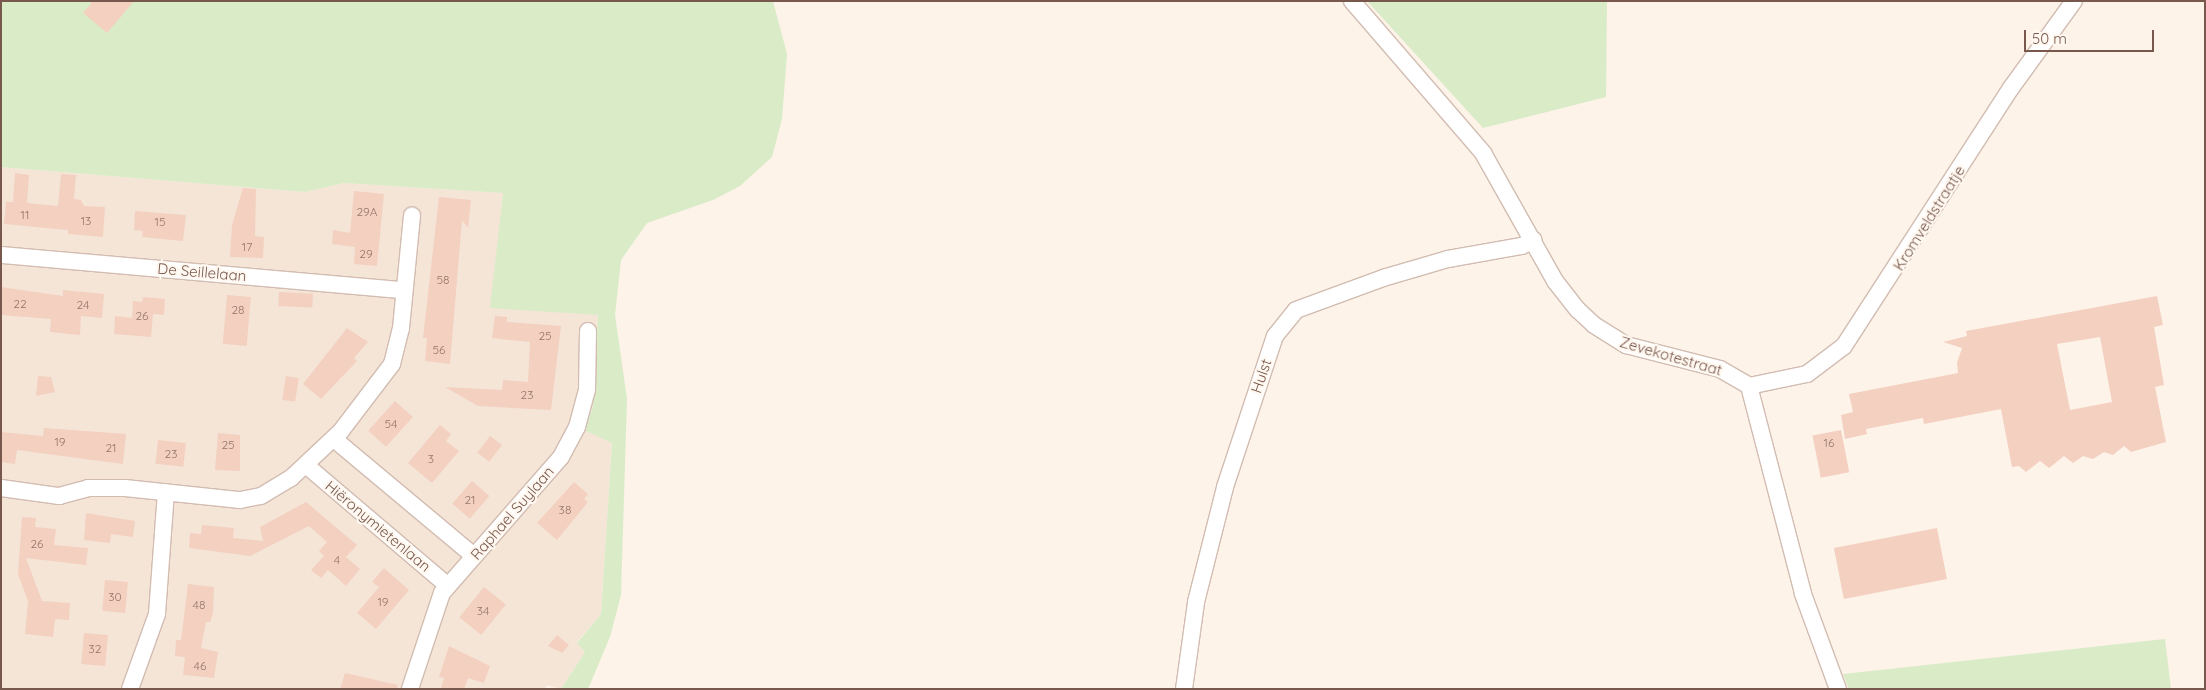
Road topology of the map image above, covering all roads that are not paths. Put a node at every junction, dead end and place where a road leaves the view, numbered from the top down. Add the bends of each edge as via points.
1 (1352, 1) edge
2 (2074, 1) edge
3 (412, 216) dead end
4 (1532, 240) junction
5 (1, 254) edge
6 (403, 290) junction
7 (588, 331) dead end
8 (1748, 386) junction
9 (334, 438) junction
10 (307, 466) junction
11 (1, 488) edge
12 (166, 492) junction
13 (474, 556) junction
14 (448, 586) junction
15 (130, 689) edge
16 (410, 689) edge
17 (1184, 689) edge
18 (1838, 689) edge

1 - 4 street, Zevekotestraat via 1464,127 1483,153
2 - 8 street, Kromveldstraatje via 2002,102 1844,346 1807,374
3 - 6 street
4 - 8 street, Zevekotestraat via 1555,281 1578,310 1603,332 1640,350 1720,369
4 - 17 street, Hulst via 1522,246 1448,259 1383,278 1296,310 1275,336 1225,486 1196,602
5 - 6 street, De Seillelaan
6 - 9 street via 401,328 392,364
7 - 13 street, Raphael Suylaan via 587,390 577,427 561,457
8 - 18 street via 1803,594
9 - 10 street
9 - 13 street
10 - 12 street via 261,496 240,500
10 - 14 street, Hiëronymietenlaan
11 - 12 street via 60,496 88,488
12 - 15 street via 157,614
13 - 14 street, Raphael Suylaan
14 - 16 street, Raphael Suylaan via 442,593

